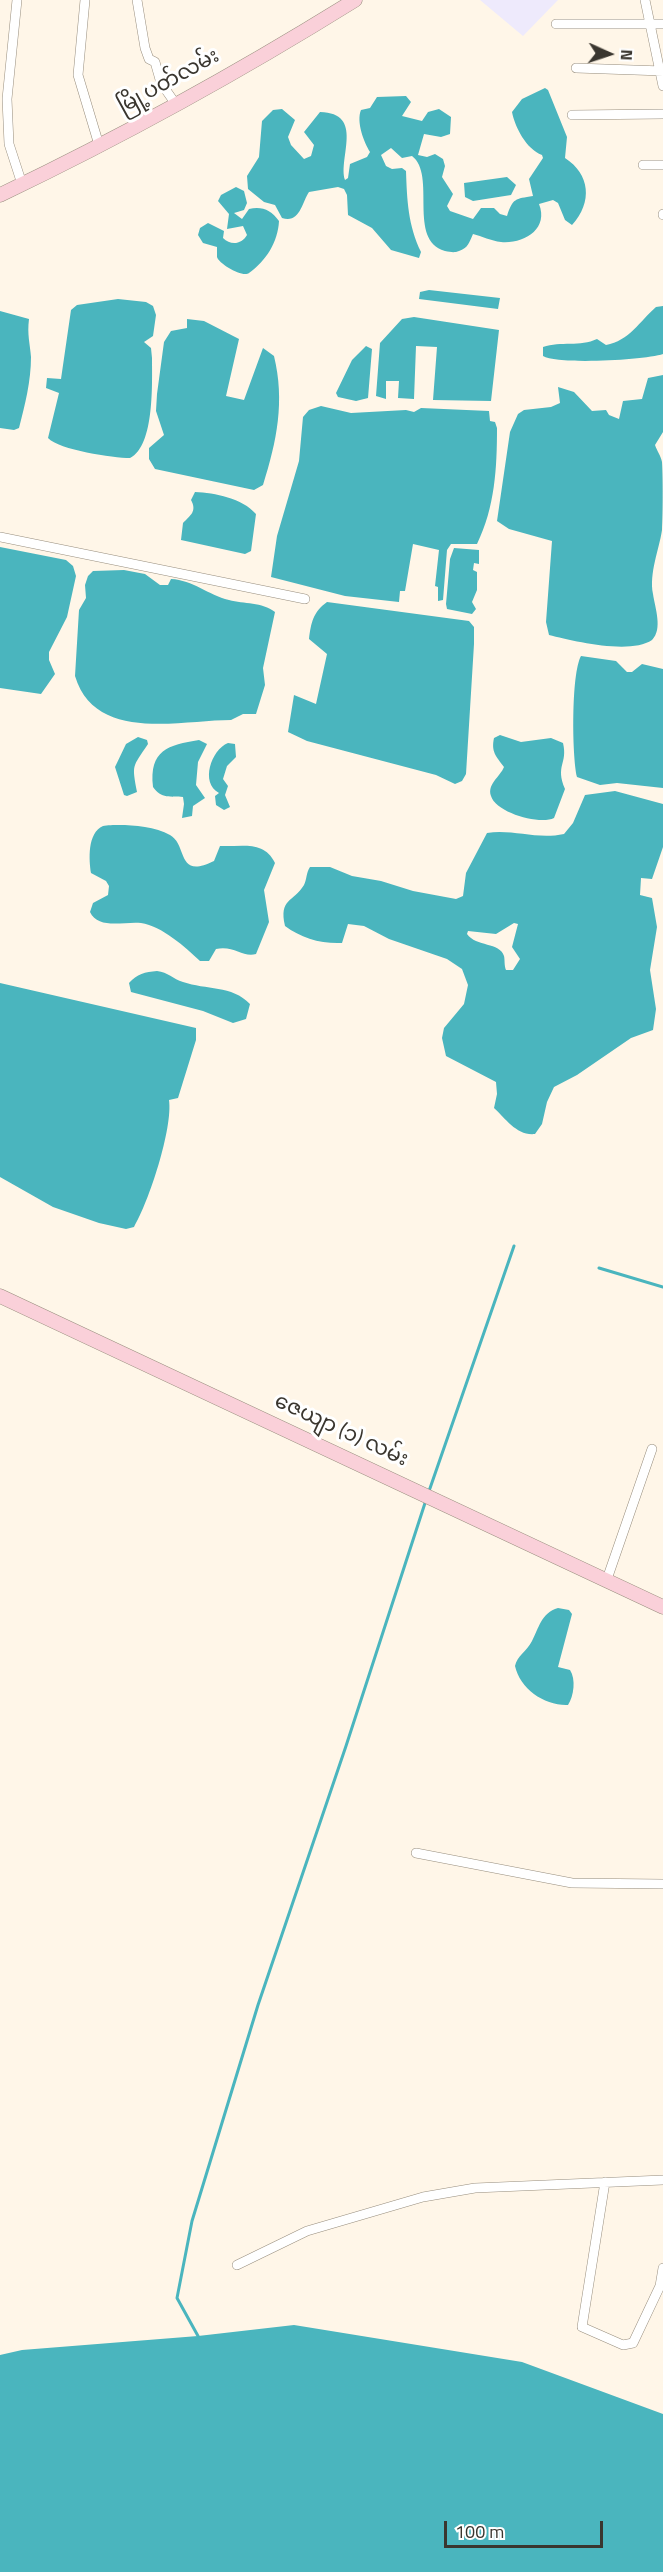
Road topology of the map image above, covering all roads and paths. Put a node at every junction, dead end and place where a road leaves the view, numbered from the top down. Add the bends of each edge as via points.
1 (17, 0) edge
2 (85, 0) edge
3 (137, 0) edge
4 (355, 0) edge
5 (645, 0) edge
6 (556, 24) dead end
7 (650, 24) junction
8 (663, 24) edge
9 (576, 68) dead end
10 (661, 71) edge
11 (663, 86) edge
12 (175, 103) junction
13 (663, 114) edge
14 (572, 115) dead end
15 (99, 145) junction
16 (0, 148) edge
17 (11, 149) junction
18 (644, 165) dead end
19 (663, 165) edge
20 (22, 184) junction
21 (0, 195) edge
22 (0, 537) edge
23 (305, 599) dead end
24 (0, 1296) edge
25 (652, 1449) dead end
26 (606, 1581) junction
27 (663, 1607) edge
28 (416, 1853) dead end
29 (663, 1884) edge
30 (663, 2180) edge
31 (605, 2182) junction
32 (237, 2265) dead end
33 (663, 2268) edge

1 - 17 street via 7,99
2 - 15 street via 78,75
3 - 12 street via 149,59 155,62 161,83
4 - 12 street, မြို့ပတ်လမ်း
5 - 7 street
6 - 7 street
7 - 8 street
7 - 10 street
9 - 10 street
10 - 11 street
12 - 15 street, မြို့ပတ်လမ်း
13 - 14 street
15 - 20 street, မြို့ပတ်လမ်း
16 - 17 street
17 - 20 street
18 - 19 street
20 - 21 street, မြို့ပတ်လမ်း
22 - 23 street
24 - 26 street, ဇေယျာ (၁) လမ်း
25 - 26 street
26 - 27 street, ဇေယျာ (၁) လမ်း
28 - 29 street via 572,1883
30 - 31 street
31 - 32 street via 475,2188 423,2197 307,2231
31 - 33 street via 582,2327 623,2344 633,2343 660,2286

